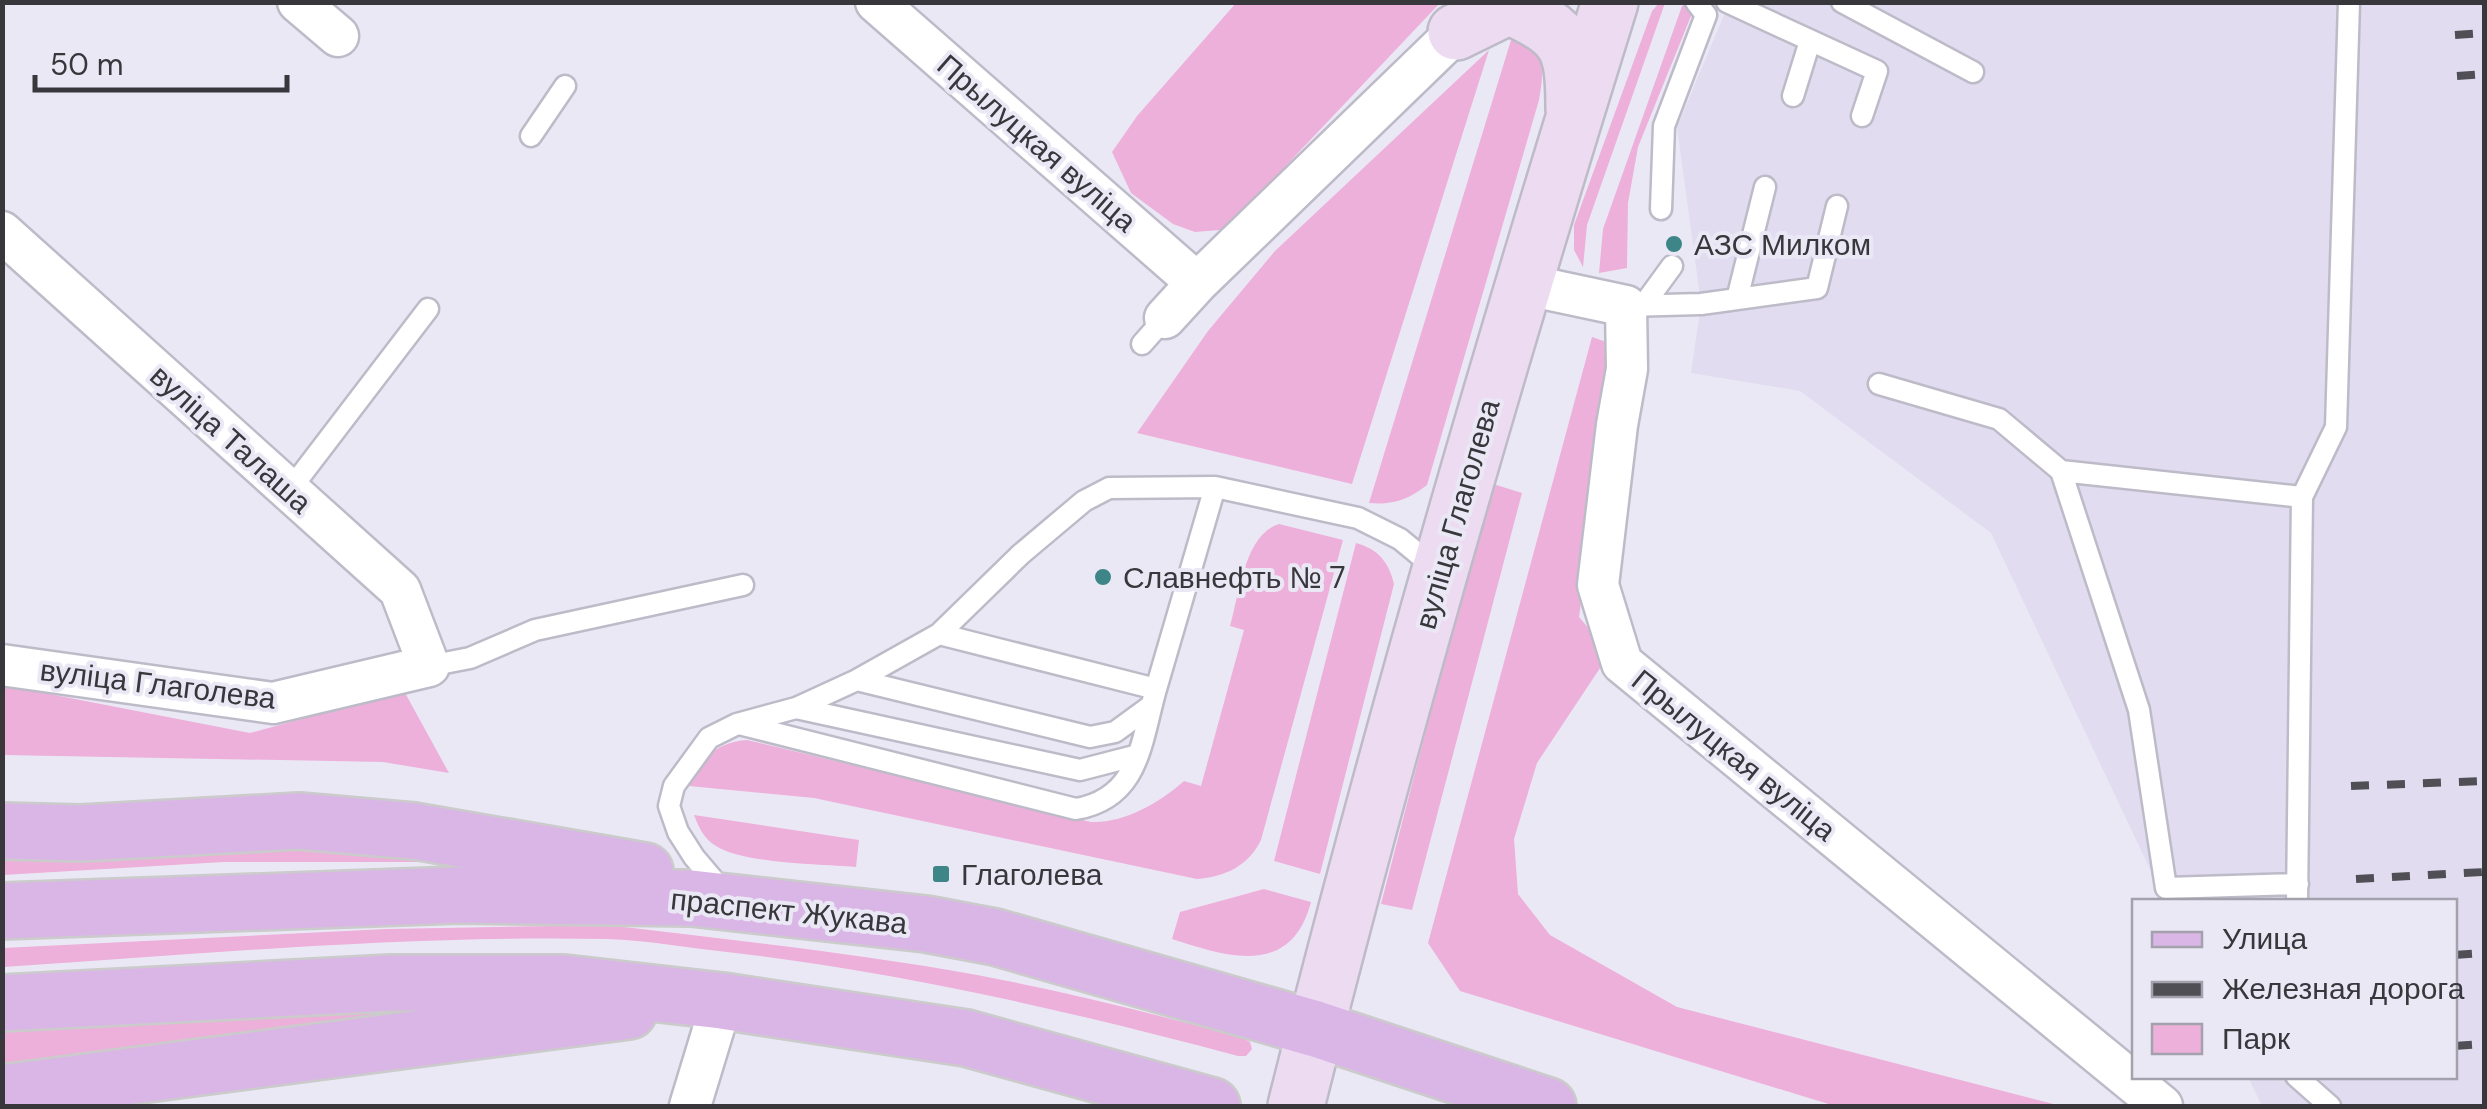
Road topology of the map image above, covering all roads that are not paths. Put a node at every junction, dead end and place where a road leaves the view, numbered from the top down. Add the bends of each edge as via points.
1 (298, 2) edge
2 (876, 2) edge
3 (1610, 2) edge
4 (1696, 2) edge
5 (1727, 2) edge
6 (1842, 2) edge
7 (2349, 2) edge
8 (1472, 17) edge
9 (338, 36) dead end
10 (1810, 41) junction
11 (1973, 72) dead end
12 (565, 86) dead end
13 (1793, 96) dead end
14 (1862, 116) dead end
15 (1574, 118) junction
16 (532, 136) dead end
17 (1765, 188) dead end
18 (1837, 206) dead end
19 (1661, 208) dead end
20 (2, 232) edge
21 (1672, 266) dead end
22 (1197, 283) junction
23 (1523, 284) junction
24 (1737, 299) junction
25 (1636, 304) junction
26 (428, 308) dead end
27 (1154, 331) dead end
28 (1878, 384) dead end
29 (2061, 472) junction
30 (1215, 487) junction
31 (289, 491) junction
32 (2302, 496) junction
33 (1440, 572) junction
34 (743, 585) dead end
35 (939, 634) junction
36 (2, 665) edge
37 (430, 666) junction
38 (856, 680) junction
39 (1154, 697) junction
40 (796, 708) junction
41 (737, 724) junction
42 (1138, 755) junction
43 (2, 831) edge
44 (2298, 893) edge
45 (712, 901) junction
46 (2, 911) edge
47 (712, 1000) junction
48 (2, 1003) edge
49 (1316, 1029) junction
50 (2299, 1079) edge
51 (2, 1093) edge
52 (690, 1106) edge
53 (1212, 1106) edge
54 (1296, 1106) edge
55 (1548, 1106) edge
56 (2162, 1106) edge
57 (2330, 1106) edge

1 - 9 street
2 - 22 street, Прылуцкая вуліца
3 - 15 street, вуліца Глаголева
4 - 19 lane via 1706,15 1664,126
5 - 10 lane
6 - 11 lane
7 - 32 lane via 2336,428
8 - 15 street via 1509,6 1548,24 1574,70
8 - 22 street
10 - 13 lane
10 - 14 lane via 1877,71
12 - 16 lane
15 - 23 street, вуліца Глаголева
17 - 24 lane
18 - 24 lane via 1818,288
20 - 31 street, вуліца Талаша
21 - 25 lane
22 - 27 street
23 - 25 street
23 - 33 street, вуліца Глаголева
24 - 25 lane
25 - 56 street, Прылуцкая вуліца via 1598,585 1622,663
26 - 31 lane
28 - 29 lane via 1999,419
29 - 32 lane
29 - 44 lane via 2140,710 2166,888
30 - 33 lane via 1358,518 1400,539
30 - 35 lane via 1109,488 1084,501
30 - 39 lane
31 - 37 street, вуліца Талаша via 400,590
32 - 44 lane
33 - 49 street, вуліца Глаголева
34 - 37 lane via 535,630 470,658
35 - 38 lane
35 - 39 lane
36 - 37 street, вуліца Глаголева via 273,703
38 - 39 lane via 1090,737 1115,732
38 - 40 lane
39 - 42 lane
40 - 41 lane
40 - 42 lane via 1080,770
41 - 42 lane via 1076,810 1098,806 1121,790
41 - 45 lane via 708,738 674,786 669,806
43 - 45 main road via 299,822 414,831 641,868
45 - 46 main road, праспект Жукава via 458,894
45 - 49 main road, праспект Жукава via 995,937
47 - 48 main road via 564,983 392,983
47 - 51 main road
47 - 52 street
47 - 53 main road via 966,1038
49 - 54 street, вуліца Глаголева
49 - 55 main road, праспект Жукава
50 - 57 lane

